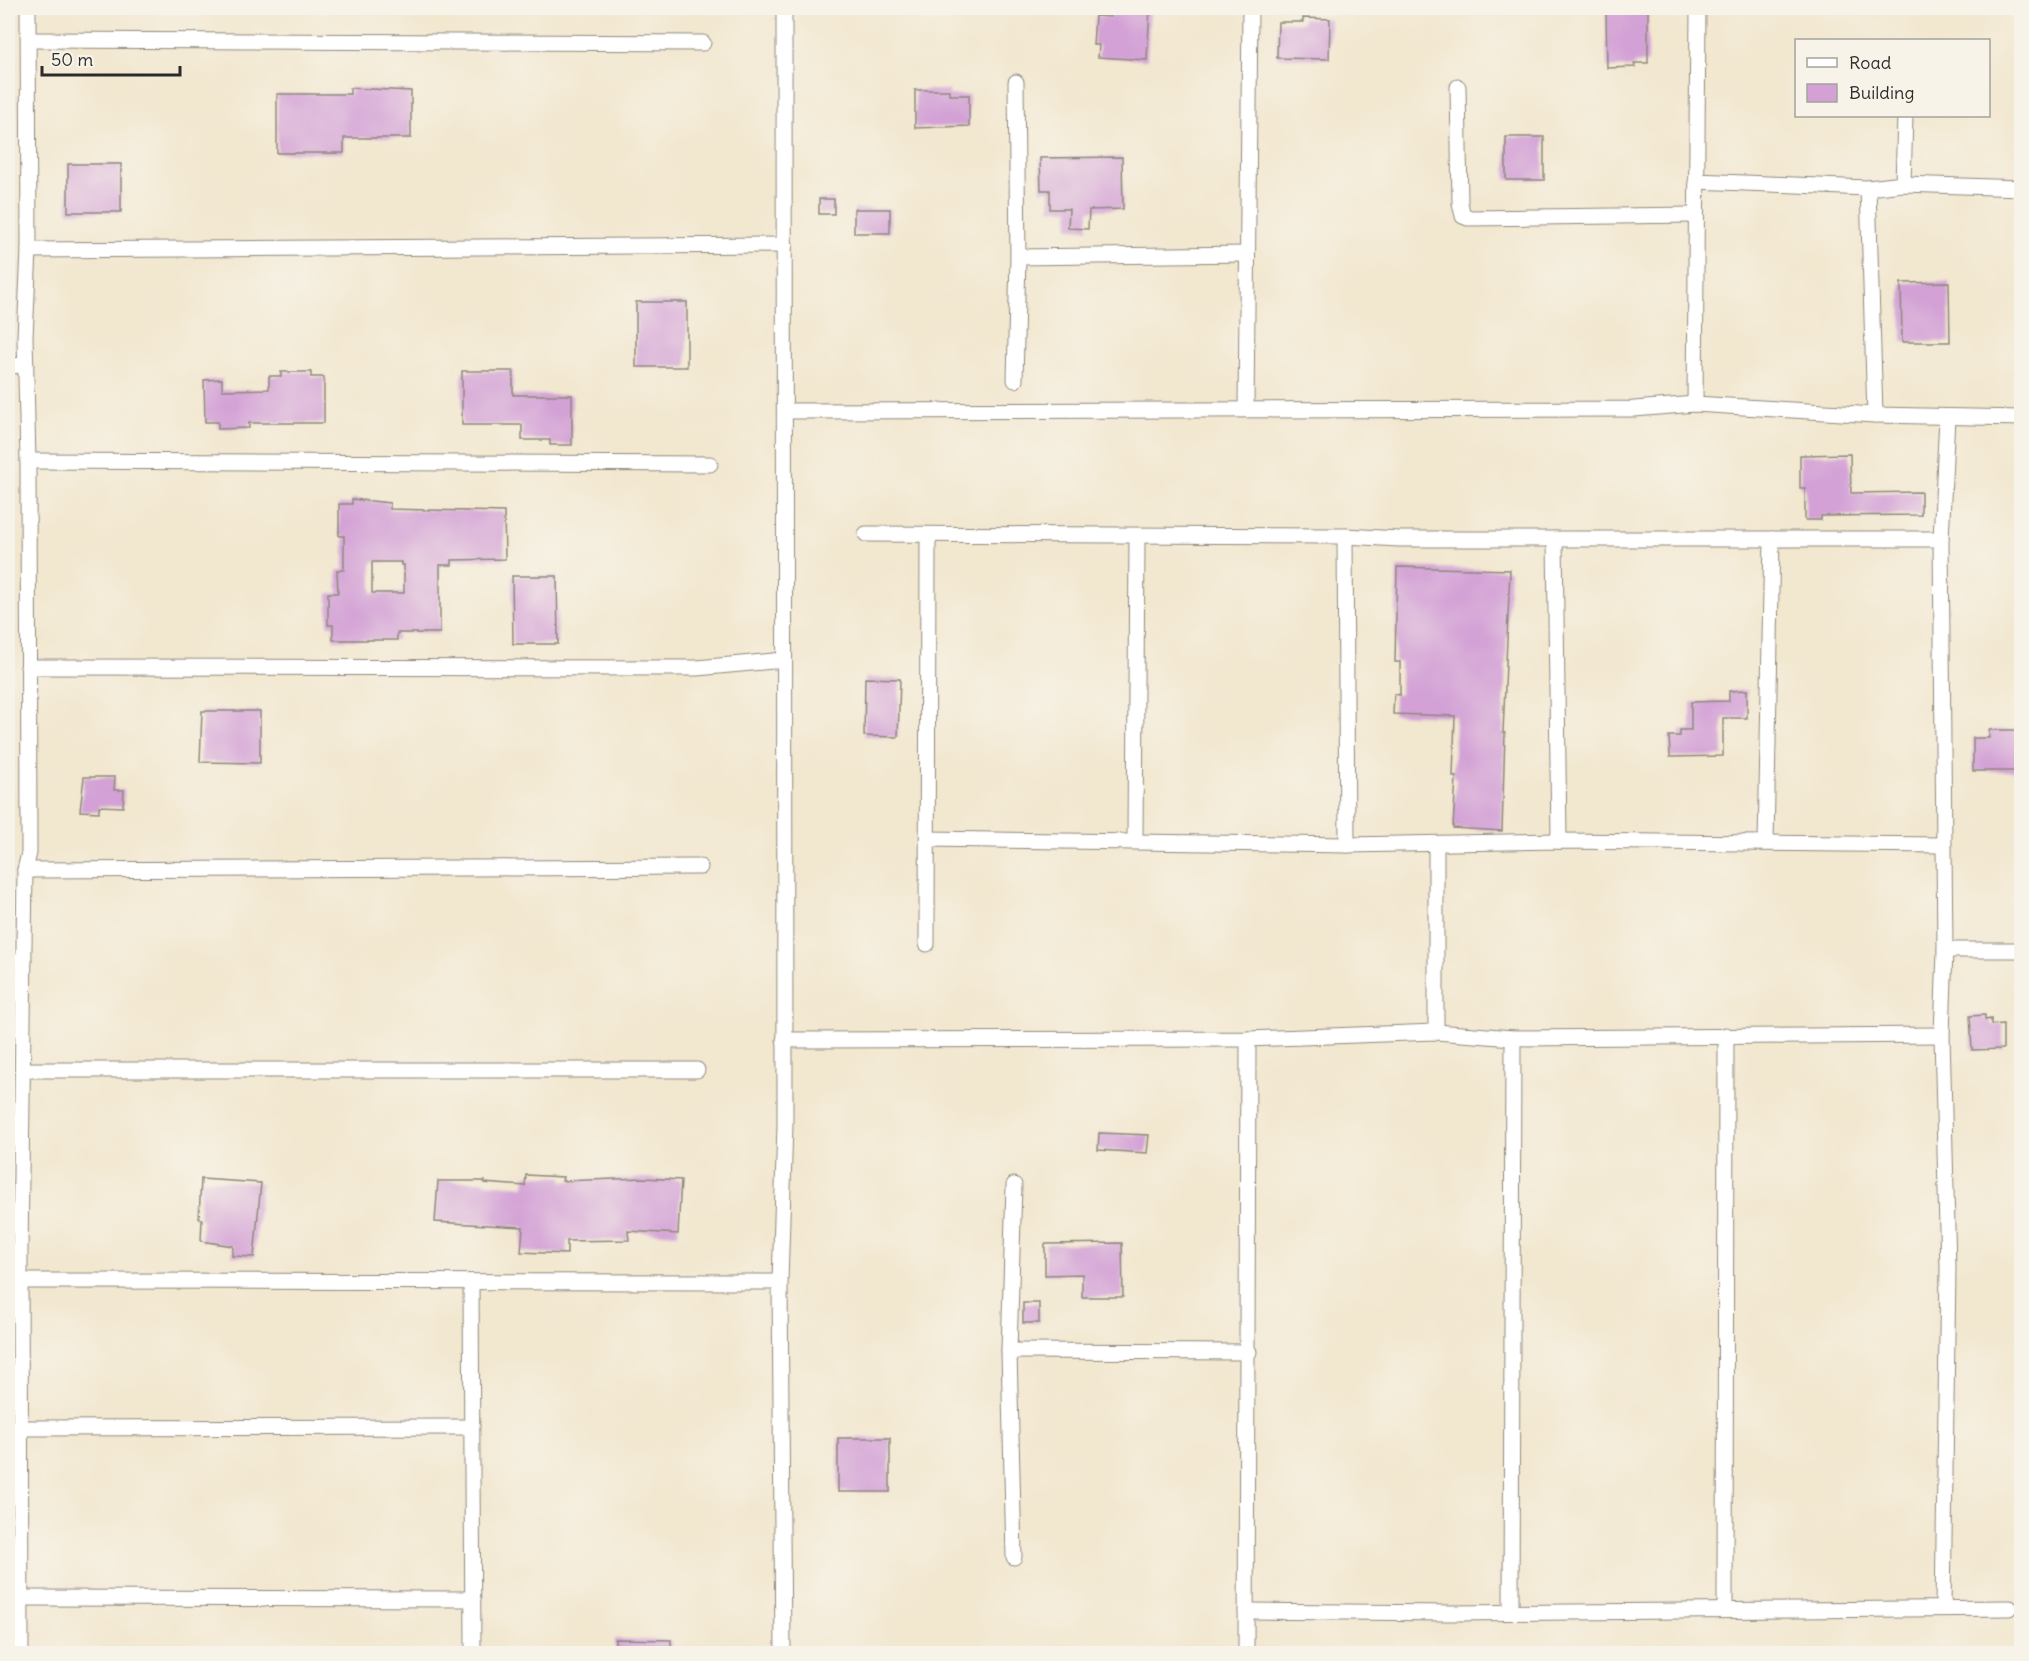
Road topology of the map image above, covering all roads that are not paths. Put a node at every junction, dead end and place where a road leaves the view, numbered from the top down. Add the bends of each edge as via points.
1 (28, 8) edge
2 (784, 8) edge
3 (1250, 8) edge
4 (1698, 8) edge
5 (29, 40) junction
6 (703, 43) dead end
7 (1016, 82) dead end
8 (1458, 87) dead end
9 (1905, 117) edge
10 (1696, 181) junction
11 (1902, 184) junction
12 (1868, 188) junction
13 (2022, 188) edge
14 (1695, 215) junction
15 (785, 245) junction
16 (29, 250) junction
17 (1247, 254) junction
18 (1018, 257) junction
19 (26, 365) junction
20 (8, 366) edge
21 (1015, 380) dead end
22 (1695, 404) junction
23 (1245, 409) junction
24 (786, 411) junction
25 (1875, 415) junction
26 (1947, 417) junction
27 (2022, 418) edge
28 (28, 461) junction
29 (710, 464) dead end
30 (866, 534) dead end
31 (928, 535) junction
32 (1345, 536) junction
33 (1137, 537) junction
34 (1941, 538) junction
35 (1555, 539) junction
36 (1772, 539) junction
37 (784, 660) junction
38 (28, 667) junction
39 (928, 839) junction
40 (1136, 841) junction
41 (1559, 841) junction
42 (1766, 843) junction
43 (1943, 844) junction
44 (1347, 845) junction
45 (1437, 845) junction
46 (700, 867) dead end
47 (25, 870) junction
48 (927, 944) dead end
49 (1945, 950) junction
50 (2022, 950) edge
51 (8, 961) edge
52 (24, 961) junction
53 (1437, 1032) junction
54 (1726, 1035) junction
55 (1942, 1035) junction
56 (1513, 1038) junction
57 (1248, 1039) junction
58 (784, 1040) junction
59 (24, 1070) junction
60 (697, 1070) dead end
61 (14, 1178) edge
62 (1014, 1185) dead end
63 (20, 1281) junction
64 (471, 1282) junction
65 (780, 1282) junction
66 (1009, 1351) junction
67 (1249, 1353) junction
68 (472, 1427) junction
69 (20, 1428) junction
70 (1014, 1557) dead end
71 (473, 1599) junction
72 (16, 1606) edge
73 (1942, 1607) junction
74 (2010, 1608) dead end
75 (1725, 1610) junction
76 (1246, 1611) junction
77 (1511, 1612) junction
78 (21, 1653) edge
79 (473, 1653) edge
80 (783, 1653) edge
81 (1246, 1653) edge

1 - 5 street
2 - 15 street
3 - 17 street
4 - 10 street
5 - 6 street
5 - 16 street
7 - 18 street
8 - 14 street via 1463,216
9 - 11 street
10 - 12 street
10 - 14 street
11 - 12 street
11 - 13 street
12 - 25 street
14 - 22 street
15 - 16 street
15 - 24 street
16 - 19 street
17 - 18 street
17 - 23 street
18 - 21 street
19 - 20 street
19 - 28 street
22 - 23 street via 1634,409
22 - 25 street
23 - 24 street
24 - 37 street
25 - 26 street
26 - 27 street
26 - 34 street
28 - 29 street
28 - 38 street
30 - 31 street
31 - 33 street
31 - 39 street
32 - 33 street
32 - 35 street via 1399,540
32 - 44 street
33 - 40 street
34 - 36 street
34 - 43 street
35 - 36 street
35 - 41 street
36 - 42 street
37 - 38 street via 697,668
37 - 58 street
38 - 47 street via 29,853
39 - 40 street
39 - 48 street
40 - 44 street
41 - 42 street
41 - 45 street
42 - 43 street
43 - 49 street
44 - 45 street
45 - 53 street
46 - 47 street
47 - 52 street
49 - 50 street
49 - 55 street
51 - 52 street
52 - 59 street
53 - 56 street
53 - 57 street
54 - 55 street
54 - 56 street
54 - 75 street
55 - 73 street via 1948,1268
56 - 77 street
57 - 58 street
57 - 67 street
58 - 65 street
59 - 60 street
59 - 61 street
61 - 63 street
62 - 66 street
63 - 64 street
63 - 69 street
64 - 65 street
64 - 68 street
65 - 80 street
66 - 67 street
66 - 70 street
67 - 76 street
68 - 69 street
68 - 71 street
69 - 72 street
71 - 72 street
71 - 79 street
72 - 78 street
73 - 74 street
73 - 75 street
75 - 77 street
76 - 77 street
76 - 81 street

